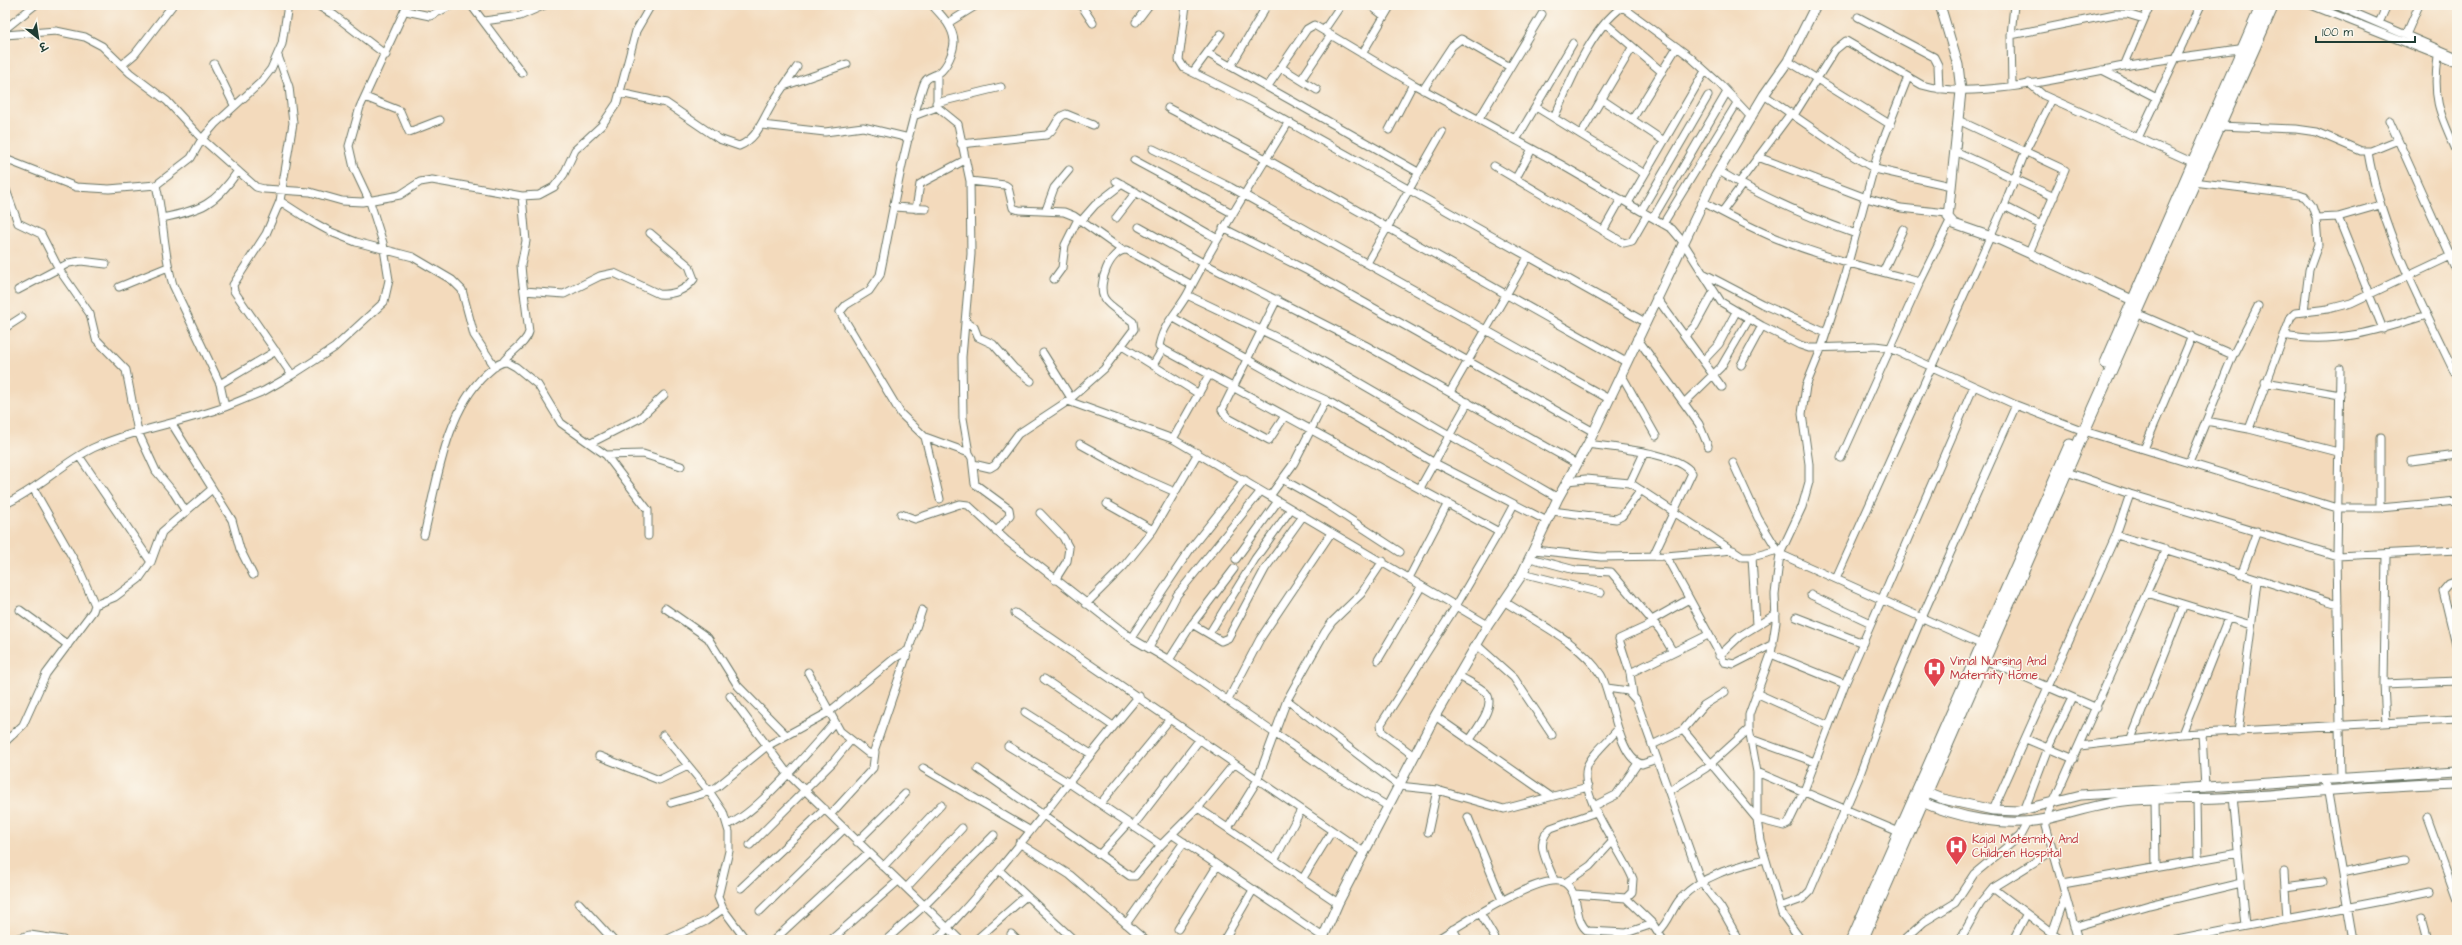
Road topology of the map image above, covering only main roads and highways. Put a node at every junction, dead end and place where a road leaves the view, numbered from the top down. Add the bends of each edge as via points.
1 (2262, 5) edge
2 (2273, 5) edge
3 (2249, 48) junction
4 (2137, 305) junction
5 (2081, 429) junction
6 (1986, 647) junction
7 (1920, 796) junction
8 (1852, 940) edge
9 (1862, 940) edge

1 - 3 main road
2 - 3 main road
3 - 4 main road via 2194,163
3 - 4 main road via 2220,126
4 - 5 main road
5 - 6 main road
5 - 6 main road via 2067,472
6 - 7 main road
6 - 7 main road via 1985,660
7 - 8 main road via 1899,832
7 - 9 main road

